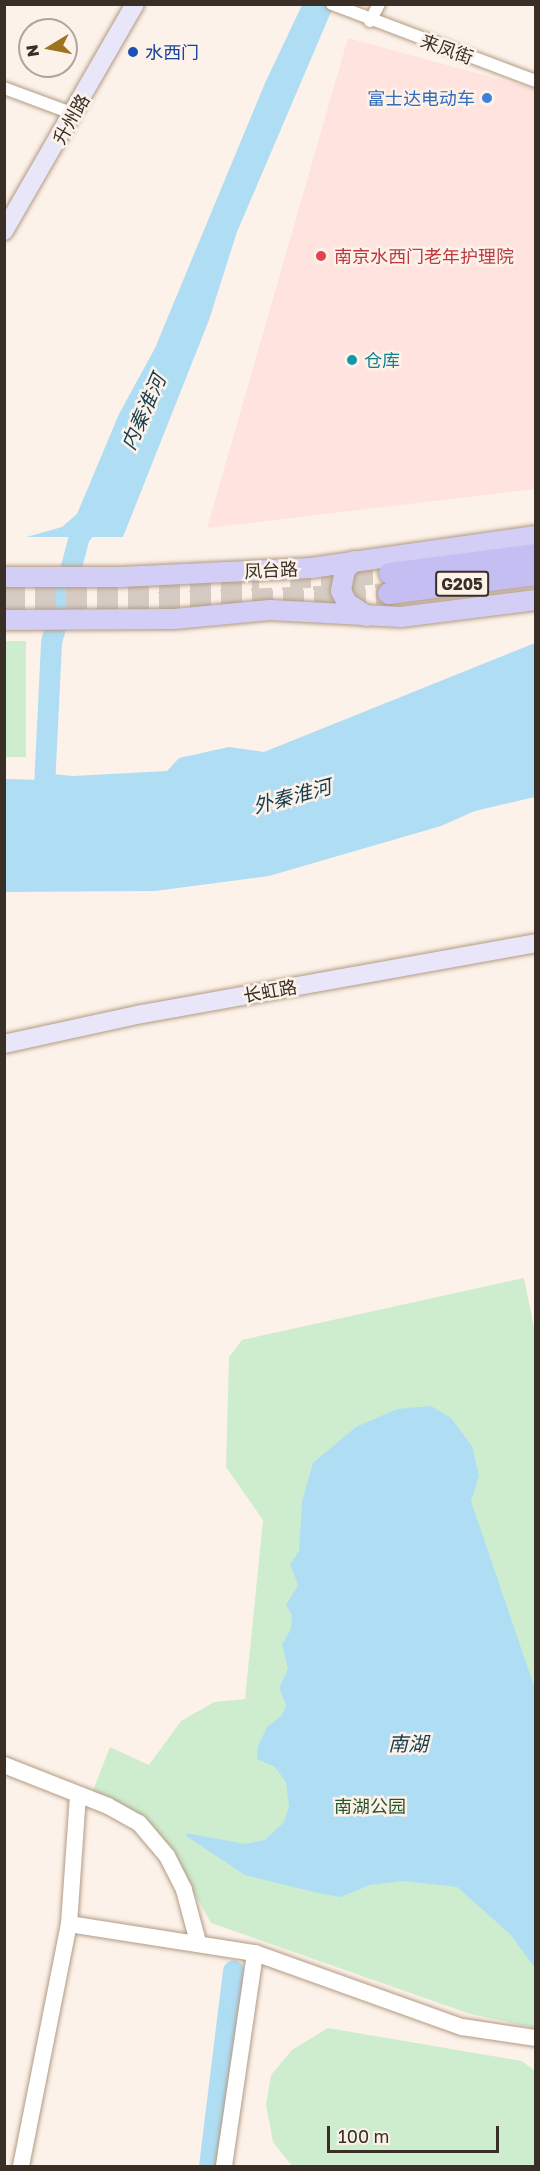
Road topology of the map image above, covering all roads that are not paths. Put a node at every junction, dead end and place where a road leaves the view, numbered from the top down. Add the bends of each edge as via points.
1 (135, 4) edge
2 (332, 4) edge
3 (379, 4) edge
4 (365, 19) junction
5 (536, 81) edge
6 (4, 88) edge
7 (74, 114) junction
8 (4, 231) edge
9 (536, 536) edge
10 (536, 554) edge
11 (354, 561) junction
12 (536, 574) edge
13 (8, 577) edge
14 (536, 600) edge
15 (368, 616) junction
16 (8, 620) edge
17 (536, 943) edge
18 (4, 1044) edge
19 (4, 1765) edge
20 (78, 1796) junction
21 (69, 1924) junction
22 (198, 1942) junction
23 (255, 1953) junction
24 (536, 2038) edge
25 (21, 2166) edge
26 (224, 2166) edge

1 - 7 main road, 升州路
2 - 4 street, 来凤街
3 - 4 street
4 - 5 street, 来凤街
6 - 7 street
7 - 8 main road, 升州路
9 - 11 main road, 凤台路
10 - 12 highway, G205 via 388,583
11 - 13 main road, 凤台路 via 311,568 120,578
11 - 15 main road via 345,570 341,591 347,603
14 - 15 main road via 401,617
15 - 16 main road via 270,610 121,620
17 - 18 main road, 长虹路 via 142,1014
19 - 20 street
20 - 21 street
20 - 22 street via 139,1823 167,1856 184,1890
21 - 22 street
21 - 25 street
22 - 23 street
23 - 24 street via 462,2027
23 - 26 street

